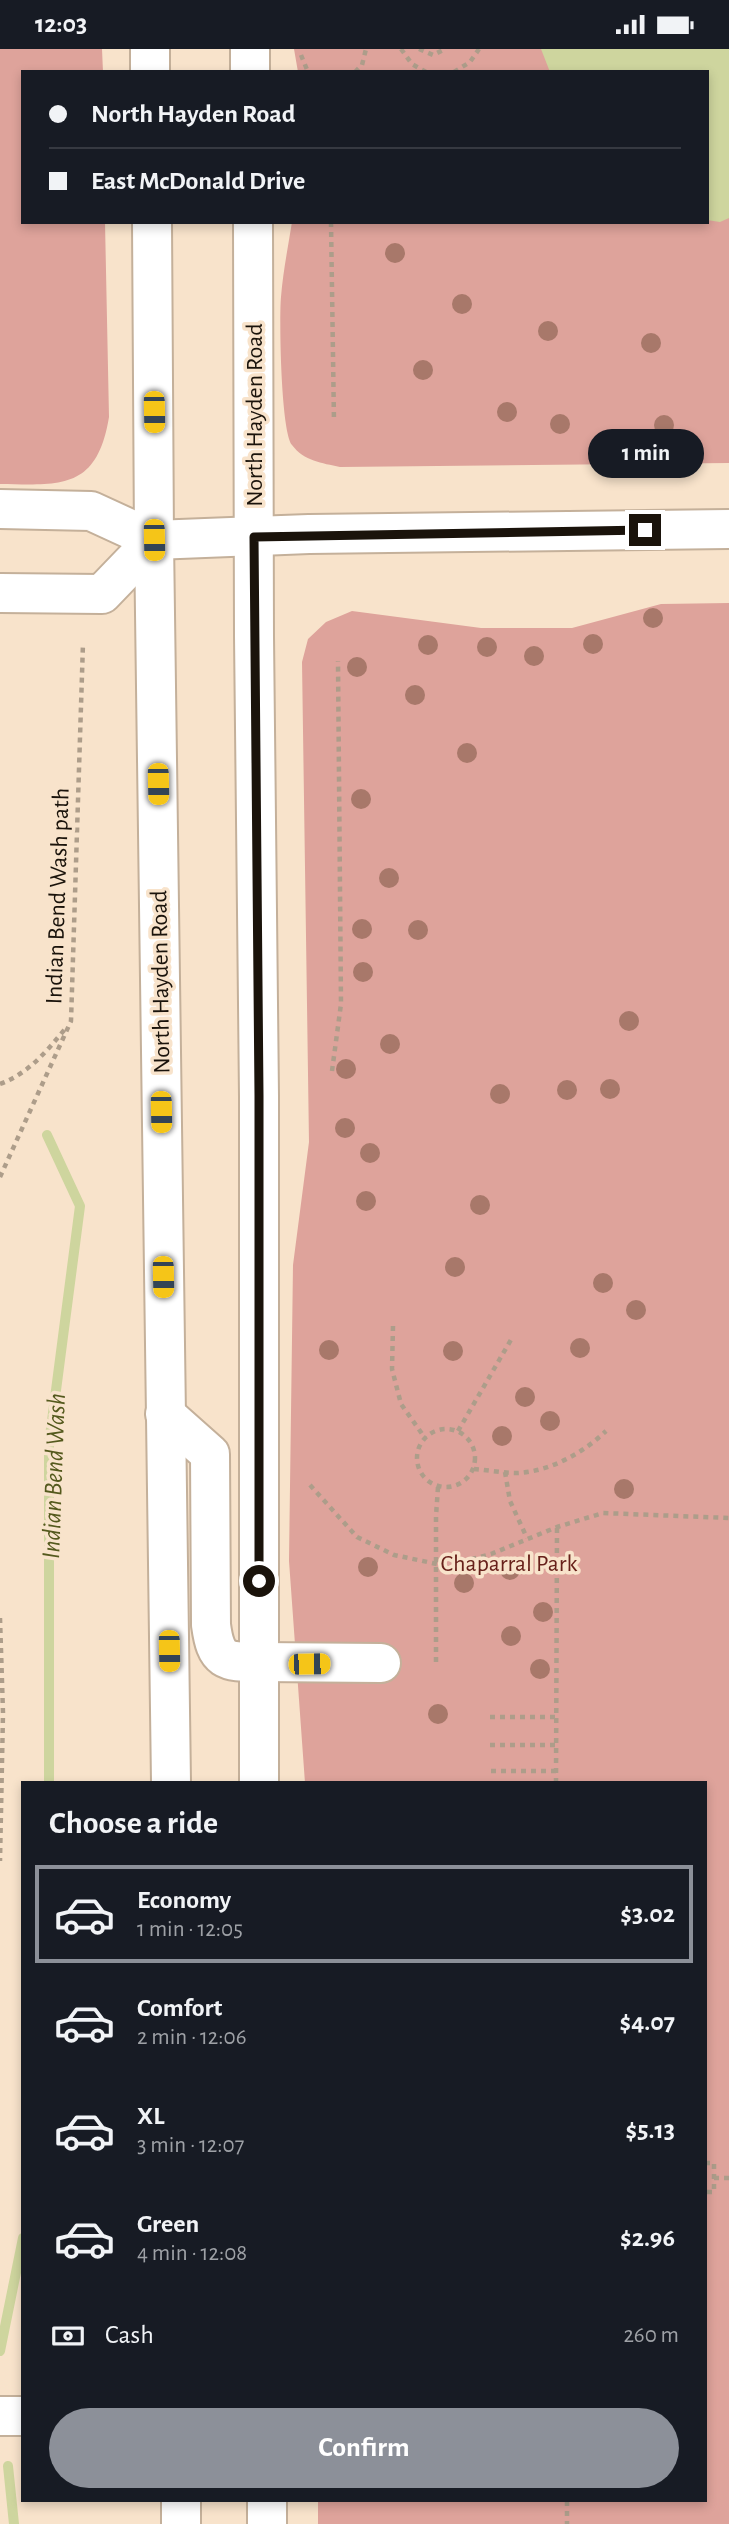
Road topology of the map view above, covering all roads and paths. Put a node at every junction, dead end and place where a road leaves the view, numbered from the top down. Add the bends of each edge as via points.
1 (150, 49) edge
2 (250, 49) edge
3 (366, 49) edge
4 (401, 49) edge
5 (419, 49) edge
6 (445, 49) edge
7 (479, 49) edge
8 (301, 55) dead end
9 (150, 70) edge
10 (250, 70) edge
11 (307, 70) edge
12 (357, 70) edge
13 (422, 70) edge
14 (457, 70) edge
15 (152, 224) edge
16 (253, 224) edge
17 (331, 224) edge
18 (334, 422) dead end
19 (0, 509) edge
20 (729, 529) edge
21 (254, 537) junction
22 (154, 540) junction
23 (0, 593) edge
24 (83, 643) dead end
25 (338, 661) dead end
26 (71, 1021) junction
27 (332, 1071) dead end
28 (0, 1084) edge
29 (0, 1177) edge
30 (393, 1326) dead end
31 (512, 1338) dead end
32 (165, 1414) junction
33 (458, 1431) junction
34 (606, 1431) dead end
35 (425, 1438) junction
36 (474, 1469) junction
37 (505, 1472) junction
38 (310, 1485) dead end
39 (439, 1487) junction
40 (729, 1518) edge
41 (557, 1527) junction
42 (527, 1538) junction
43 (437, 1563) junction
44 (0, 1618) edge
45 (259, 1662) junction
46 (436, 1662) dead end
47 (381, 1663) dead end
48 (490, 1717) dead end
49 (556, 1717) junction
50 (490, 1745) dead end
51 (556, 1745) junction
52 (491, 1771) dead end
53 (556, 1771) junction
54 (171, 1781) edge
55 (259, 1781) edge
56 (556, 1781) edge
57 (0, 1861) edge
58 (707, 2163) edge
59 (714, 2178) junction
60 (729, 2178) edge
61 (707, 2192) edge
62 (0, 2416) edge
63 (21, 2416) edge
64 (181, 2502) edge
65 (267, 2502) edge
66 (567, 2502) edge
67 (181, 2524) edge
68 (268, 2524) edge
69 (567, 2524) edge

1 - 9 main road
2 - 10 main road
3 - 12 path
4 - 13 path
5 - 6 path via 433,55
7 - 14 path
8 - 11 path
15 - 22 main road, North Hayden Road
16 - 21 main road, North Hayden Road
17 - 18 path
19 - 22 main road via 91,511
20 - 21 main road
21 - 22 main road
21 - 45 main road, North Hayden Road
22 - 23 main road via 102,594
22 - 32 main road, North Hayden Road
24 - 26 path, Indian Bend Wash path
25 - 27 path via 341,1004
26 - 28 path via 40,1060
26 - 29 path, Indian Bend Wash path
30 - 35 path via 392,1369 401,1404
31 - 33 path
32 - 45 main road via 210,1454 214,1646 220,1656 233,1662
32 - 54 main road, North Hayden Road
33 - 35 path via 441,1429
33 - 36 path via 475,1452
34 - 37 path via 589,1448 559,1463
35 - 39 path via 416,1453 419,1471
36 - 37 path
36 - 39 path via 456,1486
37 - 42 path via 510,1501
38 - 43 path via 357,1537 394,1555
39 - 43 path
40 - 41 path via 603,1513
41 - 42 path
41 - 49 path
42 - 43 path via 491,1554
43 - 46 path
44 - 57 path
45 - 47 main road
45 - 55 main road, North Hayden Road
48 - 49 path
49 - 51 path
50 - 51 path
51 - 53 path
52 - 53 path
53 - 56 path
58 - 59 path via 714,2163
59 - 60 path
59 - 61 path via 714,2192
62 - 63 main road
64 - 67 main road
65 - 68 main road
66 - 69 path

